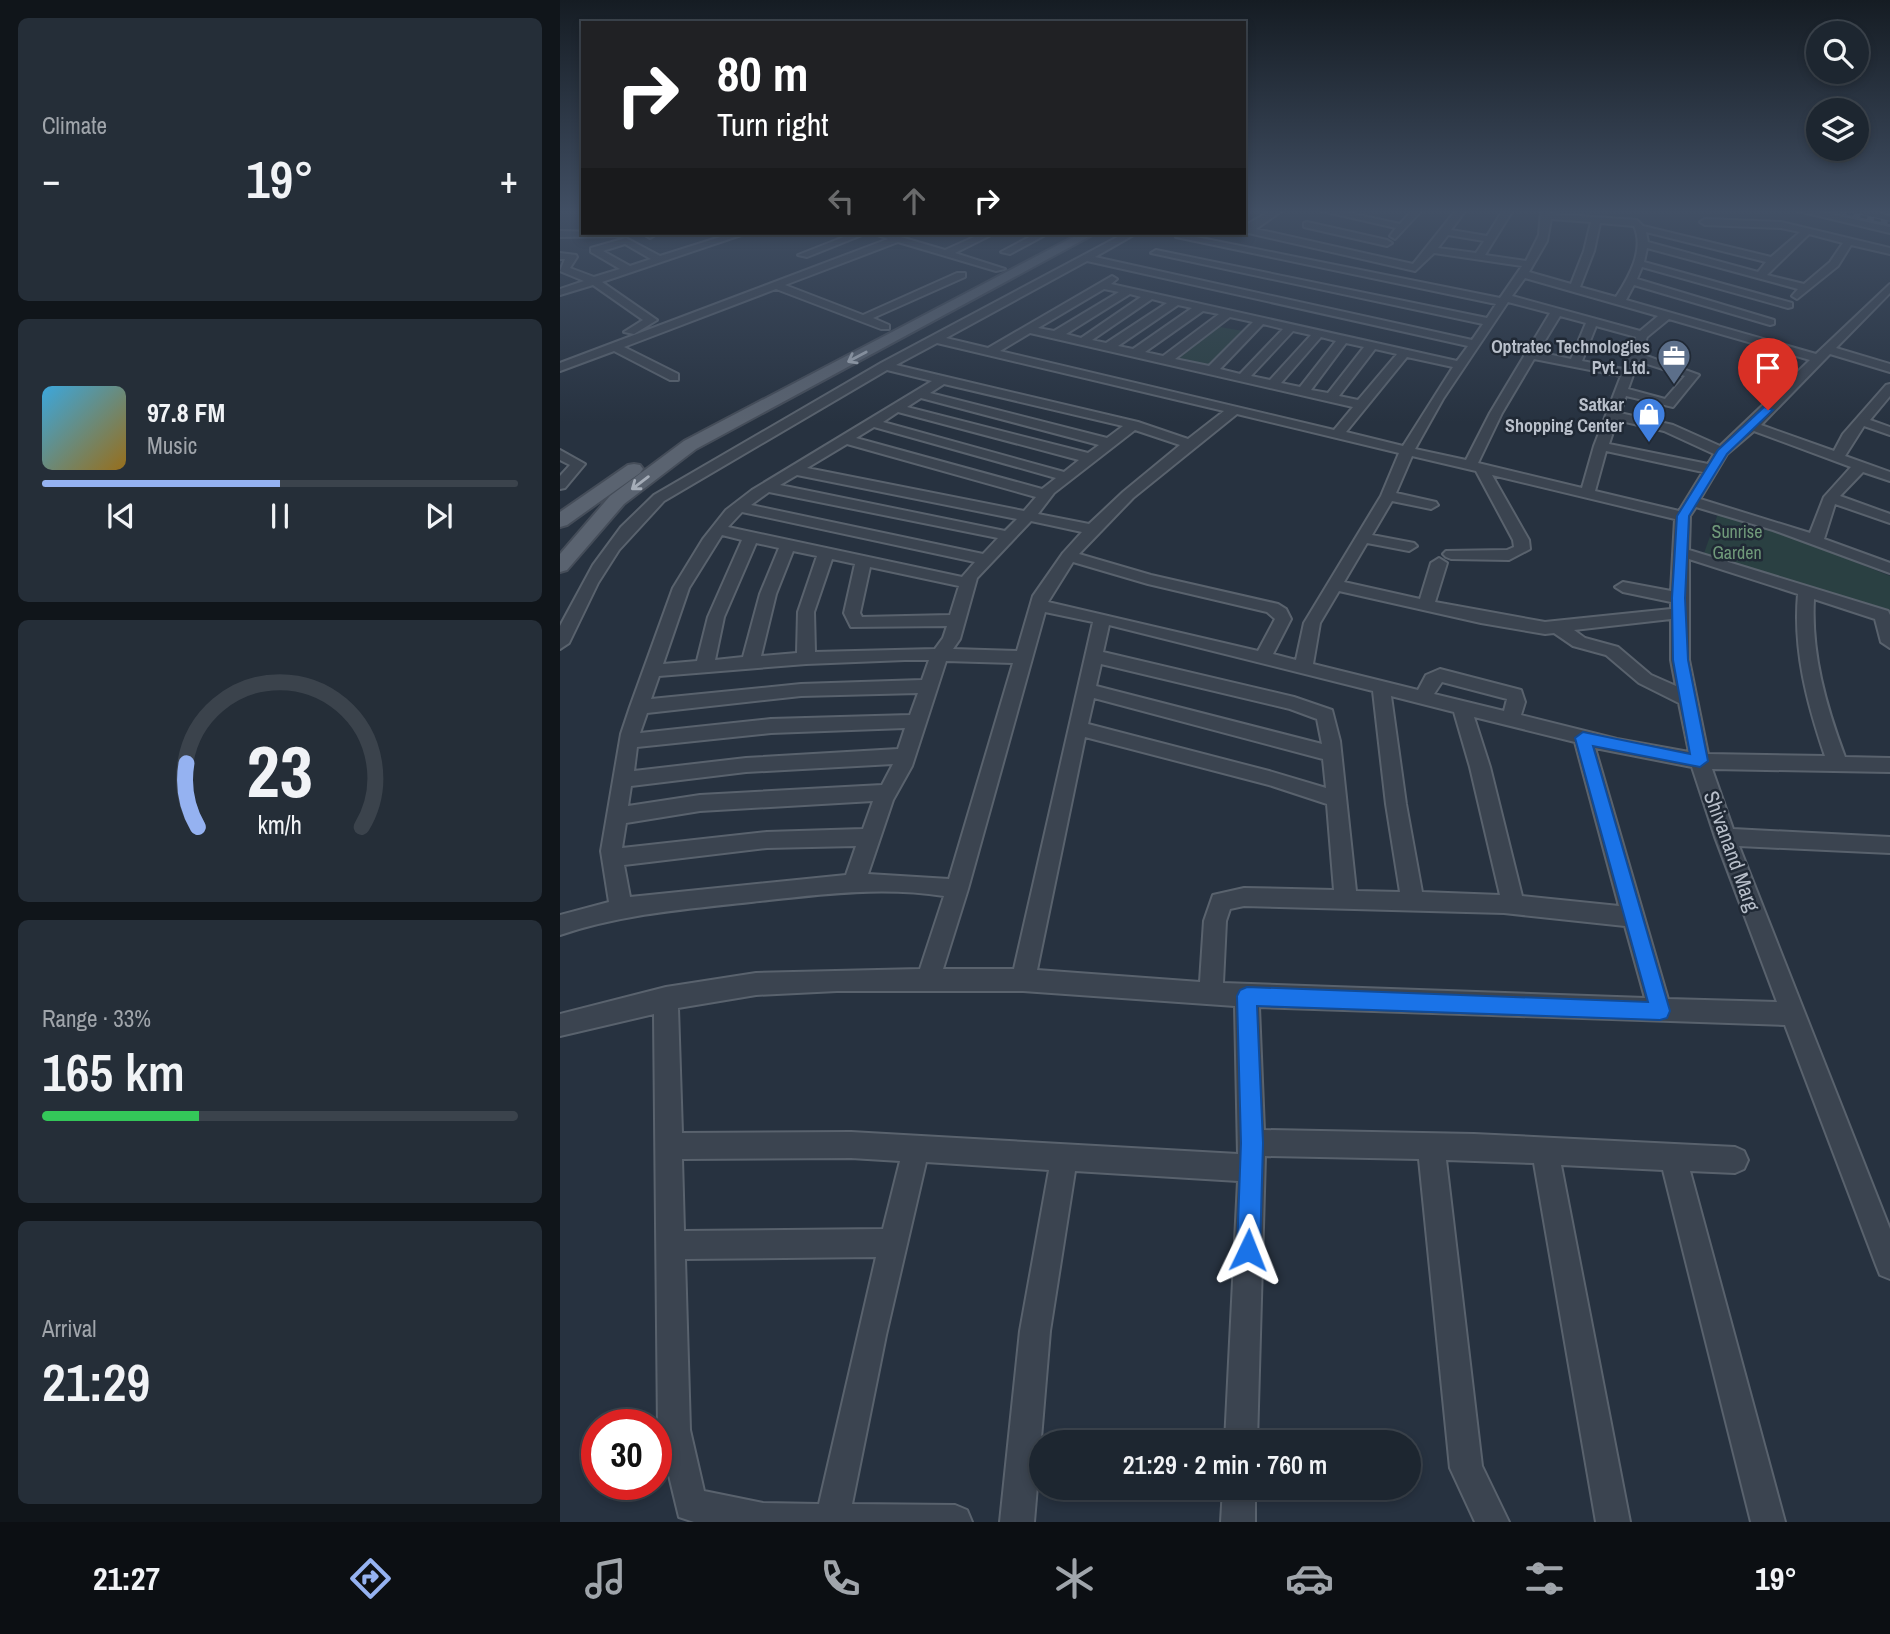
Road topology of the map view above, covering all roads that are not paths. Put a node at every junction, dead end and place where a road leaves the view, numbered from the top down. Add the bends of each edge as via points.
1 (594, 281) joint
2 (786, 281) edge
3 (947, 281) edge
4 (976, 281) edge
5 (1000, 281) edge
6 (1043, 281) edge
7 (1108, 281) edge
8 (1188, 281) edge
9 (1292, 281) edge
10 (1412, 281) edge
11 (1518, 281) edge
12 (1559, 281) edge
13 (1577, 281) edge
14 (1632, 281) joint
15 (1702, 281) edge
16 (1781, 281) edge
17 (1813, 281) edge
18 (775, 285) junction
19 (1102, 285) junction
20 (1575, 287) junction
21 (1890, 287) edge
22 (1805, 288) junction
23 (587, 291) dead end
24 (1128, 291) junction
25 (560, 292) edge
26 (1150, 296) junction
27 (560, 300) edge
28 (1504, 300) junction
29 (1620, 300) junction
30 (1175, 302) junction
31 (1788, 305) junction
32 (1200, 308) junction
33 (1558, 311) junction
34 (1227, 314) junction
35 (1668, 314) junction
36 (864, 318) junction
37 (1259, 321) junction
38 (1593, 321) junction
39 (1491, 322) junction
40 (1770, 322) junction
41 (885, 327) junction
42 (1290, 328) junction
43 (1028, 329) junction
44 (1318, 334) junction
45 (1056, 335) junction
46 (1642, 335) junction
47 (1749, 338) junction
48 (935, 339) junction
49 (1342, 340) junction
50 (1082, 342) junction
51 (1476, 344) junction
52 (614, 346) junction
53 (1371, 346) junction
54 (1108, 347) junction
55 (990, 352) junction
56 (560, 354) edge
57 (1134, 354) junction
58 (1404, 354) junction
59 (1823, 354) junction
60 (1533, 355) junction
61 (1634, 356) junction
62 (1164, 360) junction
63 (1575, 363) junction
64 (1461, 365) junction
65 (884, 366) junction
66 (560, 367) edge
67 (1890, 368) edge
68 (1211, 371) junction
69 (1626, 373) junction
70 (674, 376) dead end
71 (1243, 378) junction
72 (942, 380) junction
73 (1273, 385) junction
74 (1890, 388) edge
75 (1621, 391) junction
76 (1303, 392) junction
77 (917, 393) junction
78 (1331, 398) junction
79 (1885, 401) edge
80 (1362, 405) junction
81 (894, 407) junction
82 (1233, 411) junction
83 (1613, 415) junction
84 (1861, 421) junction
85 (870, 422) junction
86 (1133, 425) junction
87 (1752, 426) junction
88 (1890, 431) edge
89 (1336, 436) junction
90 (844, 439) junction
91 (1110, 443) junction
92 (1191, 444) junction
93 (1601, 446) junction
94 (1407, 450) junction
95 (560, 454) edge
96 (1089, 458) junction
97 (1837, 458) junction
98 (1717, 461) junction
99 (1860, 467) junction
100 (1476, 468) junction
101 (794, 470) junction
102 (1064, 476) junction
103 (1890, 477) edge
104 (560, 485) edge
105 (766, 487) junction
106 (1588, 492) junction
107 (1045, 495) junction
108 (1388, 496) junction
109 (1831, 497) junction
110 (1431, 505) dead end
111 (739, 507) junction
112 (1687, 509) junction
113 (1029, 515) junction
114 (1890, 519) edge
115 (560, 521) edge
116 (1092, 529) junction
117 (718, 530) junction
118 (1008, 536) junction
119 (751, 537) junction
120 (1364, 538) junction
121 (1816, 541) junction
122 (788, 544) junction
123 (1409, 546) dead end
124 (826, 552) junction
125 (1681, 552) junction
126 (1068, 556) junction
127 (985, 559) junction
128 (864, 561) junction
129 (560, 566) edge
130 (1890, 568) edge
131 (968, 583) junction
132 (1333, 585) junction
133 (1623, 587) dead end
134 (1806, 590) junction
135 (1038, 605) junction
136 (1426, 605) junction
137 (1679, 605) junction
138 (1886, 616) edge
139 (1102, 618) junction
140 (956, 620) junction
141 (1559, 628) junction
142 (1890, 642) edge
143 (560, 643) edge
144 (939, 656) junction
145 (1094, 656) junction
146 (1023, 657) junction
147 (806, 658) junction
148 (1262, 659) junction
149 (751, 661) junction
150 (705, 665) junction
151 (1303, 668) junction
152 (652, 671) junction
153 (928, 686) junction
154 (1381, 686) junction
155 (1087, 690) junction
156 (1424, 697) junction
157 (1687, 699) junction
158 (639, 707) junction
159 (1462, 707) junction
160 (1510, 719) junction
161 (917, 721) junction
162 (1080, 729) junction
163 (1583, 738) junction
164 (629, 741) junction
165 (1332, 754) junction
166 (905, 756) junction
167 (1700, 761) junction
168 (1838, 765) junction
169 (1890, 765) edge
170 (623, 780) junction
171 (887, 792) junction
172 (1336, 799) junction
173 (617, 816) junction
174 (870, 836) junction
175 (1725, 837) junction
176 (1890, 845) edge
177 (613, 858) junction
178 (853, 885) junction
179 (957, 889) junction
180 (1346, 901) junction
181 (1413, 903) junction
182 (1513, 905) junction
183 (621, 908) junction
184 (1632, 917) junction
185 (560, 925) edge
186 (1023, 980) junction
187 (927, 982) junction
188 (1211, 993) junction
189 (1247, 996) junction
190 (666, 998) junction
191 (1660, 1011) junction
192 (1794, 1014) junction
193 (560, 1025) edge
194 (668, 1146) junction
195 (1431, 1146) junction
196 (916, 1149) junction
197 (1545, 1150) junction
198 (1252, 1156) junction
199 (1673, 1157) junction
200 (1064, 1158) junction
201 (1735, 1160) dead end
202 (893, 1243) junction
203 (671, 1245) junction
204 (1890, 1265) edge
205 (1241, 1430) edge
206 (1239, 1500) edge
207 (832, 1521) edge
208 (955, 1522) edge
209 (1017, 1522) edge
210 (1238, 1522) edge
211 (1492, 1522) edge
212 (1613, 1522) edge
213 (1768, 1522) edge

1 - 25 street
1 - 56 street via 651,320 640,328
2 - 18 street
3 - 36 street
4 - 41 main road
5 -> 129 main road via 691,445 617,500
6 - 48 street
7 - 19 street
8 - 51 street
9 - 39 street
10 - 28 street
11 - 28 street
12 - 20 street
13 - 20 street
14 - 29 street
14 - 40 street
15 - 31 street
16 - 22 street
17 - 22 street
18 - 36 street
18 - 52 street
19 - 24 street
19 - 43 street
20 - 29 street
21 - 59 street, Shivanand Marg
22 - 31 street
23 - 27 street
24 - 26 street
24 - 45 street
26 - 30 street
26 - 50 street
28 - 33 street
28 - 39 street
29 - 35 street
30 - 32 street
30 - 54 street
31 - 40 street
32 - 34 street
32 - 57 street
33 - 38 street
33 - 60 street
34 - 37 street
34 - 62 street
35 - 46 street
35 - 47 street
36 - 41 street
37 - 42 street
37 - 68 street
38 - 46 street
38 - 63 street
39 - 51 street
40 - 47 street
41 - 115 main road via 799,371 639,465
42 - 44 street
42 - 71 street
43 - 45 street
43 - 55 street
44 - 49 street
44 - 73 street
45 - 50 street
46 - 61 street
47 - 59 street
48 - 55 street
48 - 65 street
49 - 53 street
49 - 76 street
50 - 54 street
51 - 64 street
52 - 66 street
52 - 70 street
53 - 58 street
53 - 78 street
54 - 57 street
55 - 82 street
57 - 62 street
58 - 64 street
58 - 80 street
59 - 67 street
59 - 87 street, Shivanand Marg
60 - 63 street
60 - 100 street via 1496,413
61 - 69 street
61 - 75 street via 1693,374 1668,404
62 - 68 street
63 - 69 street
64 - 94 street
65 - 72 street
65 - 143 street via 686,480 642,511 599,564
68 - 71 street
69 - 75 street
71 - 73 street
72 - 77 street
72 - 86 street
73 - 76 street
74 - 79 street
75 - 83 street
76 - 78 street
77 - 81 street
77 - 91 street
78 - 80 street
79 - 84 street
80 - 89 street
81 - 85 street
81 - 96 street
82 - 89 street
82 - 92 street
83 - 93 street
83 - 98 street via 1668,428
84 - 88 street
84 - 97 street
85 - 90 street
85 - 102 street
86 - 91 street
86 - 92 street
87 - 97 street
87 - 98 street, Shivanand Marg
89 - 94 street
90 - 101 street
90 - 107 street
91 - 96 street
92 - 116 street
93 - 98 street
93 - 106 street
94 - 100 street
94 - 108 street
95 - 104 street via 578,464
96 - 102 street
97 - 99 street
98 - 112 street, Shivanand Marg
99 - 103 street
99 - 109 street
100 - 106 street
100 - 136 street via 1521,540 1522,549 1510,555 1445,559
101 - 105 street
101 - 113 street
102 - 107 street
105 - 111 street
105 - 118 street
106 - 112 street
107 - 113 street
108 - 110 street
108 - 120 street
109 - 114 street
109 - 121 street via 1820,515
111 - 117 street
111 - 127 street
112 - 121 street
112 - 125 street, Shivanand Marg
113 - 116 street
113 - 118 street
116 - 126 street
117 - 119 street
117 - 152 street via 681,588
118 - 127 street
119 - 122 street
119 - 150 street via 716,617
120 - 123 street
120 - 132 street
121 - 130 street
122 - 124 street
122 - 149 street via 768,594
124 - 128 street
124 - 147 street via 806,612
125 - 134 street
125 - 137 street, Shivanand Marg
126 - 135 street
126 - 148 street via 1272,608 1283,619
127 - 131 street
128 - 131 street
128 - 140 street via 852,613 857,623
131 - 140 street
132 - 136 street
132 - 151 street via 1312,623
133 - 137 street
134 - 138 street
134 - 168 street via 1805,633 1811,668
135 - 139 street
135 - 146 street
136 - 141 street
137 - 141 street
137 - 157 street, Shivanand Marg
138 - 142 street
139 - 145 street
139 - 148 street
140 - 144 street via 951,639
141 - 157 street via 1579,642 1612,651 1645,679
144 - 146 street
144 - 147 street
144 - 153 street
145 - 155 street
145 - 165 street via 1315,710 1325,715
146 - 179 street
147 - 149 street
148 - 151 street
149 - 150 street
150 - 152 street
151 - 154 street
152 - 158 street
153 - 158 street via 801,690
153 - 161 street
154 - 156 street
154 - 181 street
155 - 162 street
155 - 165 street
156 - 159 street
156 - 160 street via 1432,679 1440,675 1492,687 1515,695
157 - 167 street, Shivanand Marg
158 - 164 street
159 - 160 street
159 - 182 street
160 - 163 street
161 - 164 street via 784,725
161 - 166 street
162 - 172 street
162 - 186 street
163 - 167 street
163 - 184 street
164 - 170 street
165 - 172 street
166 - 170 street via 746,765
166 - 171 street
167 - 168 street
167 - 175 street, Shivanand Marg
168 - 169 street
170 - 173 street
171 - 173 street via 701,803
171 - 174 street
172 - 180 street
173 - 177 street
174 - 177 street via 767,840
174 - 178 street
175 - 176 street
175 - 192 street, Shivanand Marg
177 - 183 street
178 - 179 street via 920,882
178 - 183 street
179 - 187 street
180 - 181 street
180 - 188 street via 1244,897 1221,902 1215,921
181 - 182 street
182 - 184 street
183 - 185 street
184 - 191 street
186 - 187 street
186 - 188 street
187 - 190 street via 769,984
188 - 189 street
189 - 191 street
189 - 198 street
190 - 193 street
190 - 194 street
191 - 192 street
192 - 204 street, Shivanand Marg
194 - 196 street
194 - 203 street
195 - 197 street
195 - 198 street
195 - 211 street via 1466,1468
196 - 200 street
196 - 202 street
197 - 199 street
197 - 212 street
198 - 200 street
198 - 205 street
199 - 201 street
199 - 213 street
200 - 209 street via 1035,1331
202 - 203 street
202 - 207 street
203 - 207 street via 674,1430 691,1505 763,1520
206 - 210 street
207 - 208 street

